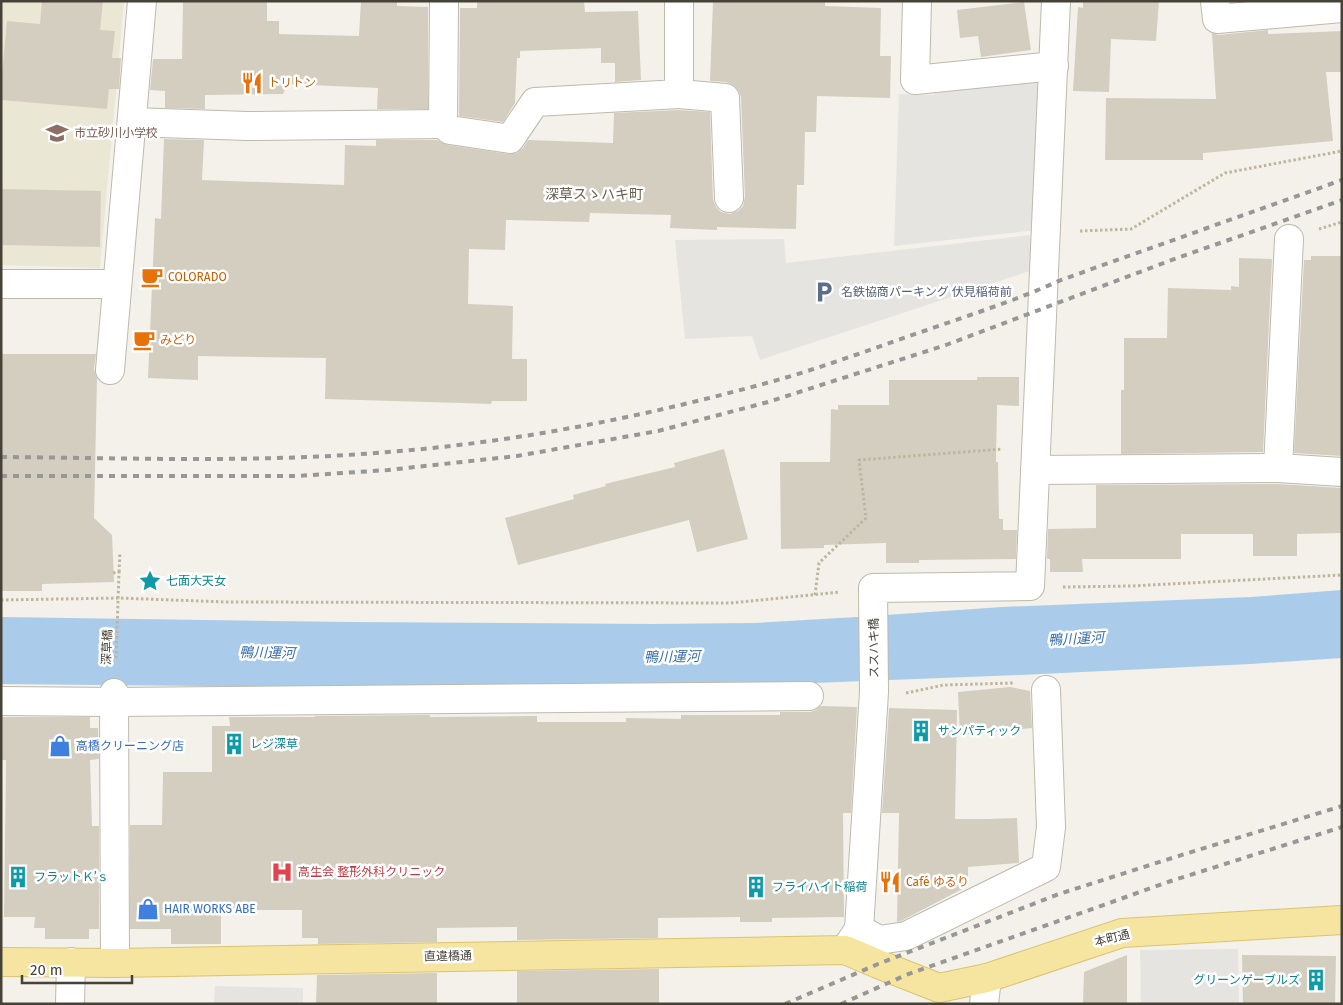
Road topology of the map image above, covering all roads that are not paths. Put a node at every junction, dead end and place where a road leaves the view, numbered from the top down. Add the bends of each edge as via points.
1 (142, 1) edge
2 (444, 1) edge
3 (679, 1) edge
4 (917, 1) edge
5 (1056, 1) edge
6 (1215, 1) edge
7 (1342, 8) edge
8 (1054, 66) junction
9 (679, 94) junction
10 (132, 122) junction
11 (442, 124) junction
12 (729, 198) dead end
13 (1289, 239) dead end
14 (1, 284) edge
15 (117, 284) junction
16 (110, 370) dead end
17 (1036, 458) junction
18 (1278, 468) junction
19 (1342, 472) edge
20 (1046, 690) road end
21 (809, 696) dead end
22 (114, 697) junction
23 (1, 701) edge
24 (1342, 920) edge
25 (852, 939) junction
26 (1, 962) edge
27 (71, 962) junction
28 (115, 963) junction
29 (892, 970) joint
30 (986, 991) edge
31 (70, 1004) edge

1 - 10 street
2 - 11 street
3 - 9 street
4 - 8 street via 915,80
5 - 8 street
6 - 7 street via 1217,19
8 - 17 street
9 - 11 street via 535,102 510,139 450,130
9 - 12 street via 725,98
10 - 11 street via 247,126
10 - 15 street
13 - 18 street
14 - 15 street
15 - 16 street
17 - 18 street
17 - 25 street, ススハキ橋 via 1030,586 873,596 874,694
18 - 19 street
20 - 25 street via 1051,827 1046,866 906,936
21 - 22 street
22 - 23 street
22 - 28 street
24 - 30 main road, 本町通 via 1122,933
25 - 28 main road, 直違橋通
25 - 29 main road, 直違橋通
26 - 27 main road, 直違橋通
27 - 28 main road, 直違橋通
27 - 31 street
29 - 30 main road, 本町通 via 939,988

